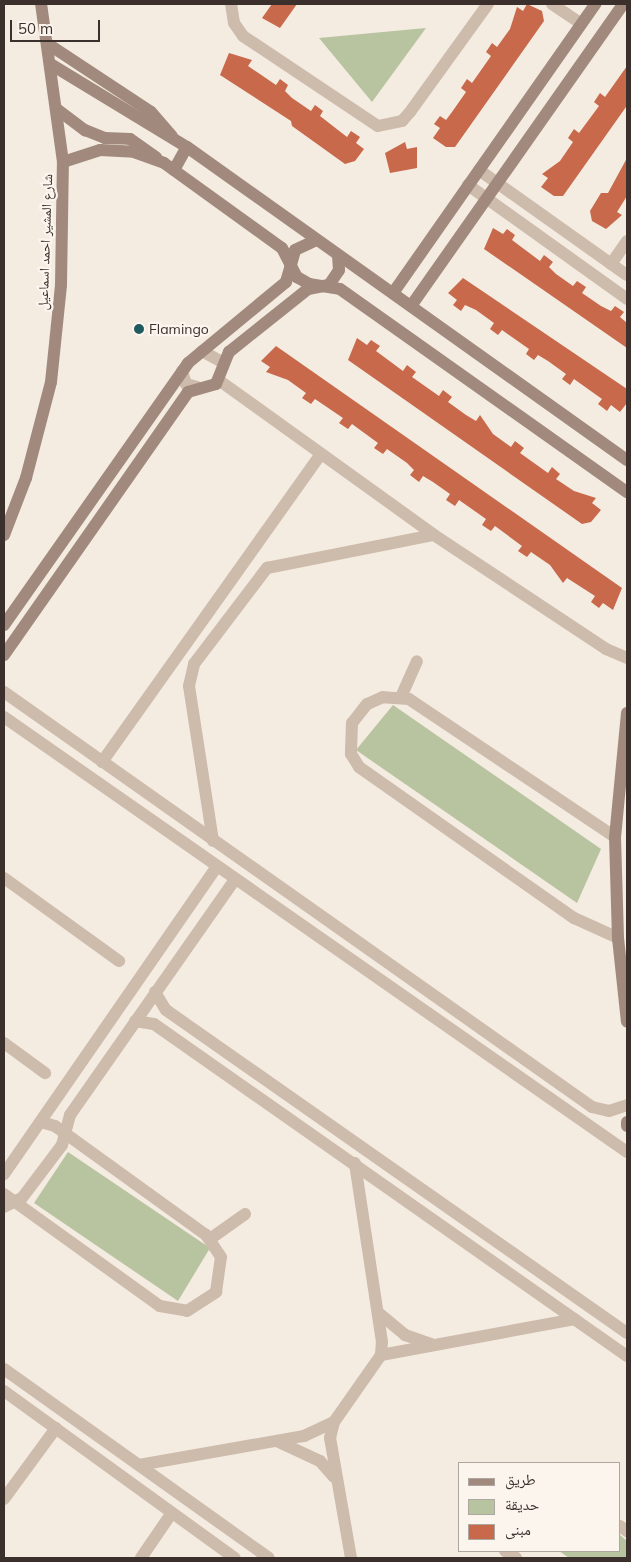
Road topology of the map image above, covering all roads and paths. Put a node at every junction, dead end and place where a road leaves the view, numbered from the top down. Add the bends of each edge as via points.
1 (41, 4) edge
2 (230, 4) edge
3 (488, 4) edge
4 (552, 4) edge
5 (623, 4) edge
6 (592, 6) edge
7 (579, 22) junction
8 (608, 25) junction
9 (572, 35) junction
10 (48, 44) junction
11 (592, 48) junction
12 (52, 65) junction
13 (58, 110) junction
14 (151, 112) junction
15 (142, 123) junction
16 (130, 139) junction
17 (176, 140) junction
18 (187, 147) junction
19 (123, 151) junction
20 (160, 161) junction
21 (63, 162) junction
22 (174, 170) junction
23 (479, 170) junction
24 (497, 183) junction
25 (468, 186) junction
26 (486, 198) junction
27 (316, 240) junction
28 (627, 241) edge
29 (338, 255) junction
30 (611, 264) junction
31 (293, 266) junction
32 (627, 275) edge
33 (329, 285) junction
34 (393, 293) junction
35 (627, 298) edge
36 (411, 306) junction
37 (202, 351) junction
38 (224, 363) junction
39 (182, 371) junction
40 (220, 381) junction
41 (197, 387) junction
42 (320, 455) junction
43 (627, 460) edge
44 (627, 492) edge
45 (4, 535) edge
46 (434, 535) junction
47 (4, 624) edge
48 (4, 655) edge
49 (627, 658) edge
50 (417, 661) dead end
51 (4, 692) edge
52 (401, 697) junction
53 (627, 713) edge
54 (4, 717) edge
55 (102, 762) junction
56 (190, 824) junction
57 (614, 837) junction
58 (178, 839) junction
59 (213, 840) junction
60 (217, 866) junction
61 (4, 878) edge
62 (235, 879) junction
63 (618, 938) junction
64 (119, 961) dead end
65 (155, 992) junction
66 (135, 1021) junction
67 (627, 1022) edge
68 (4, 1043) edge
69 (45, 1072) dead end
70 (627, 1105) edge
71 (41, 1122) junction
72 (627, 1122) edge
73 (627, 1126) edge
74 (66, 1135) junction
75 (627, 1152) edge
76 (355, 1163) junction
77 (4, 1174) edge
78 (4, 1194) edge
79 (17, 1202) junction
80 (4, 1207) edge
81 (245, 1214) dead end
82 (477, 1226) junction
83 (210, 1239) junction
84 (465, 1241) junction
85 (380, 1314) junction
86 (575, 1319) junction
87 (627, 1333) edge
88 (435, 1345) junction
89 (381, 1355) junction
90 (627, 1356) edge
91 (4, 1369) edge
92 (4, 1391) edge
93 (334, 1422) junction
94 (56, 1428) junction
95 (276, 1441) junction
96 (139, 1465) junction
97 (336, 1479) junction
98 (4, 1499) edge
99 (172, 1514) junction
100 (141, 1558) edge
101 (235, 1558) edge
102 (269, 1558) edge
103 (351, 1558) edge

1 - 10 street, شارع المشير احمد اسماعيل
2 - 3 street via 234,23 243,36 378,126 402,121
4 - 7 street
5 - 8 street
6 - 7 street
6 - 8 street via 604,15
7 - 9 street
8 - 11 street
9 - 11 street via 581,47
9 - 23 street via 566,50
10 - 12 street, شارع المشير احمد اسماعيل
10 - 14 street
11 - 24 street
12 - 13 street, شارع المشير احمد اسماعيل
12 - 15 street
13 - 16 street via 96,135
13 - 21 street, شارع المشير احمد اسماعيل
14 - 15 street
14 - 17 street
15 - 16 street
15 - 17 street
16 - 19 street
16 - 20 street
17 - 18 street
18 - 22 street
18 - 27 street
19 - 20 street
19 - 21 street via 90,151
20 - 22 street
21 - 45 street, شارع المشير احمد اسماعيل via 61,285 51,382 26,478
22 - 31 street via 282,248
23 - 24 street
23 - 25 street
24 - 26 street
24 - 30 street
25 - 26 street
25 - 34 street
26 - 35 street
26 - 36 street
27 - 29 street
27 - 31 street via 295,250
28 - 30 street
29 - 33 street via 339,270
29 - 34 street
30 - 32 street
31 - 33 street via 297,277 309,284
31 - 37 street via 286,282
33 - 38 street via 301,293 230,351
33 - 44 street via 340,289
34 - 36 street
36 - 43 street
37 - 38 street
37 - 39 street
38 - 40 street
39 - 41 street via 186,384
39 - 47 street
40 - 41 street
40 - 42 street
41 - 48 street via 187,393
42 - 46 street
42 - 55 street
46 - 49 street via 606,649
46 - 59 street via 267,568 194,664 189,686
50 - 52 street
51 - 55 street
52 - 57 street
52 - 63 street via 383,697 357,713 348,738 359,767 574,918
53 - 57 street
54 - 58 street
55 - 56 street
56 - 58 street
56 - 59 street
57 - 63 street
58 - 60 street
59 - 70 street via 592,1107 609,1111
60 - 62 street
60 - 71 street
61 - 64 street
62 - 65 street
62 - 75 street
63 - 67 street
65 - 66 street
65 - 82 street via 166,1010
66 - 74 street via 70,1115
66 - 76 street via 154,1024
68 - 69 street
71 - 74 street
71 - 77 street
72 - 73 street
74 - 79 street
74 - 83 street
76 - 84 street
76 - 85 street
78 - 79 street
79 - 80 street
79 - 83 street via 160,1306 173,1310 200,1306 216,1292 223,1269
81 - 83 street
82 - 84 street
82 - 87 street
84 - 86 street
85 - 88 street via 405,1335
85 - 89 street
86 - 88 street
86 - 90 street
88 - 89 street
89 - 93 street
91 - 96 street
92 - 94 street
93 - 95 street via 320,1431
93 - 97 street via 330,1438
94 - 98 street
94 - 99 street
95 - 96 street
95 - 97 street via 313,1457
96 - 102 street
97 - 103 street
99 - 100 street
99 - 101 street

